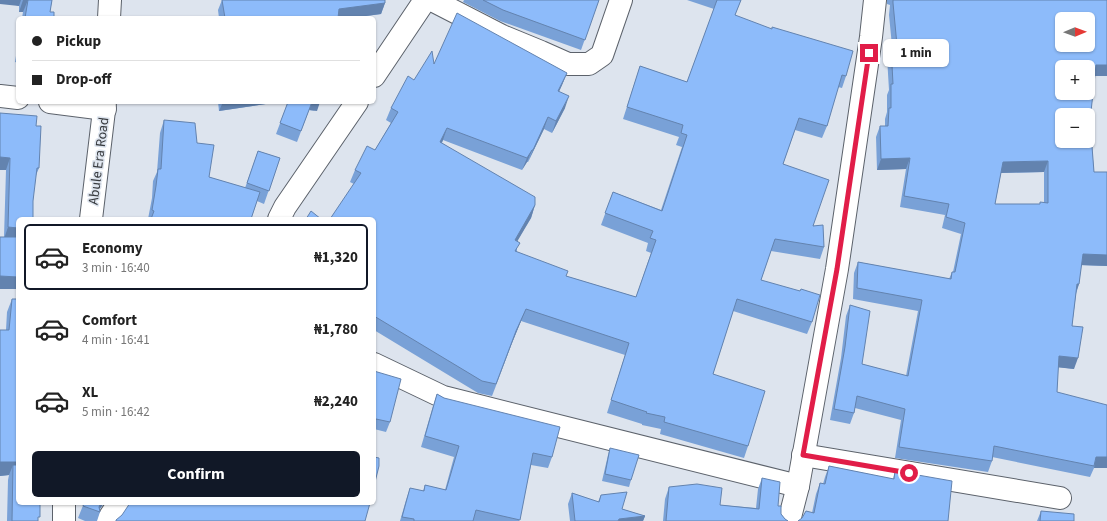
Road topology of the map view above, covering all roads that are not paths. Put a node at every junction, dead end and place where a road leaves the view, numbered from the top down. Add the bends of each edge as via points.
1 (110, 0) edge
2 (425, 0) edge
3 (432, 0) edge
4 (621, 0) edge
5 (875, 0) edge
6 (109, 16) edge
7 (376, 73) edge
8 (0, 96) edge
9 (16, 98) edge
10 (87, 104) edge
11 (356, 104) edge
12 (105, 105) edge
13 (91, 217) edge
14 (280, 217) edge
15 (376, 365) edge
16 (803, 455) junction
17 (798, 486) junction
18 (1060, 498) dead end
19 (64, 505) edge
20 (117, 505) edge
21 (64, 521) edge
22 (107, 521) edge
23 (789, 521) edge

1 - 6 street
2 - 7 street
3 - 4 street via 502,36 568,64 589,64 602,55
5 - 16 street via 837,269
8 - 9 street
10 - 12 street
11 - 14 street
12 - 13 street, Abule Era Road
15 - 17 street via 443,397
16 - 17 street
16 - 18 street
17 - 23 street
19 - 21 street
20 - 22 street

